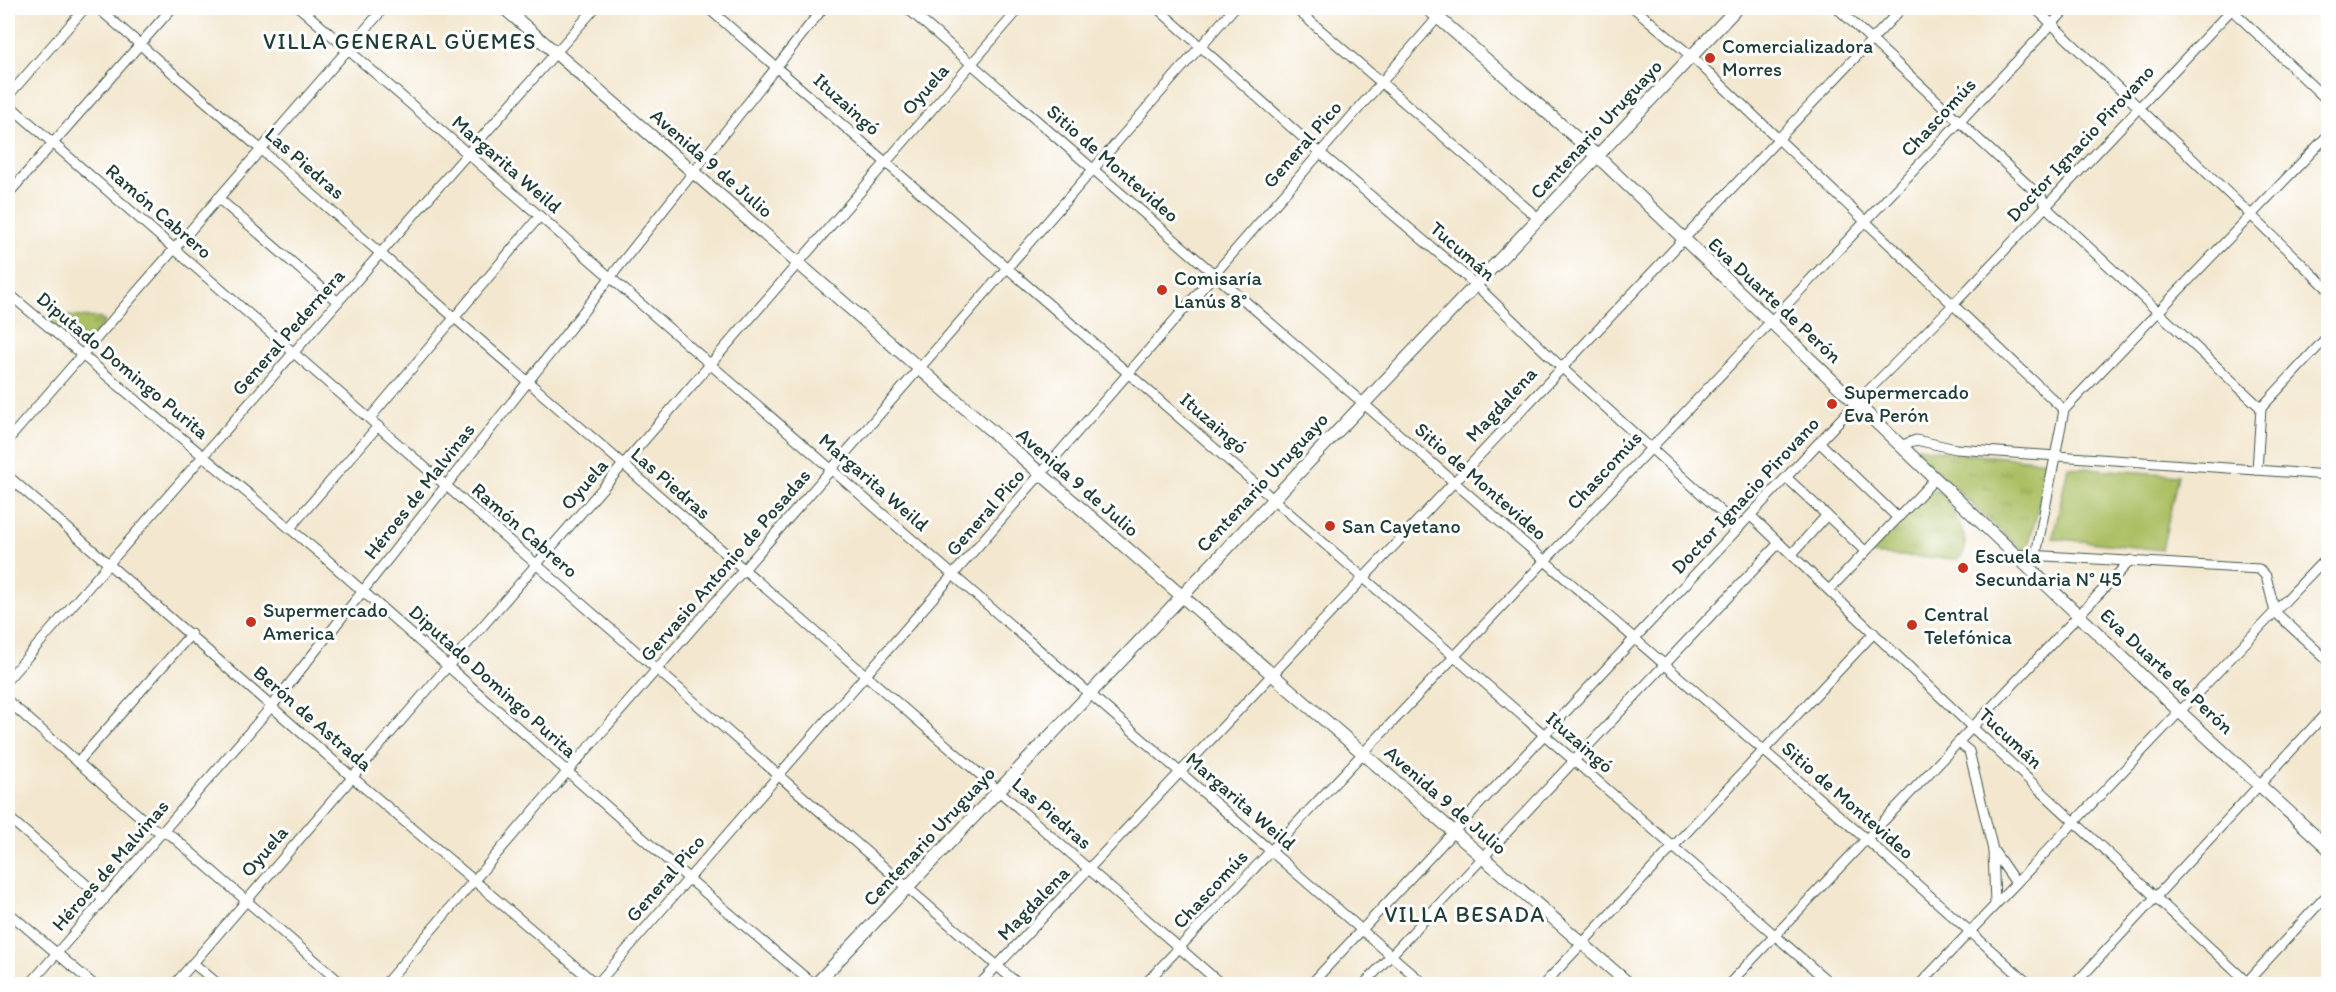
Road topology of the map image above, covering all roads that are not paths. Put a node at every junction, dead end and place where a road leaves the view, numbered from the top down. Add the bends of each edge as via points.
1 (85, 8) edge
2 (98, 8) edge
3 (172, 8) edge
4 (300, 8) edge
5 (384, 8) edge
6 (504, 8) edge
7 (595, 8) edge
8 (708, 8) edge
9 (823, 8) edge
10 (907, 8) edge
11 (1020, 8) edge
12 (1157, 8) edge
13 (1234, 8) edge
14 (1295, 8) edge
15 (1427, 8) edge
16 (1634, 8) edge
17 (1737, 8) edge
18 (1837, 8) edge
19 (1902, 8) edge
20 (2035, 8) edge
21 (2067, 8) edge
22 (2232, 8) edge
23 (1442, 12) edge
24 (2052, 23) junction
25 (1871, 40) junction
26 (141, 44) junction
27 (1201, 45) junction
28 (348, 49) junction
29 (556, 53) junction
30 (1691, 56) junction
31 (971, 64) junction
32 (777, 66) junction
33 (1381, 81) junction
34 (8, 96) edge
35 (2328, 100) edge
36 (8, 104) edge
37 (2138, 107) junction
38 (1958, 122) junction
39 (2328, 135) edge
40 (1777, 140) junction
41 (52, 142) junction
42 (261, 150) junction
43 (1319, 152) junction
44 (467, 154) junction
45 (1597, 156) junction
46 (885, 163) junction
47 (1093, 169) junction
48 (693, 172) junction
49 (8, 194) edge
50 (218, 198) junction
51 (2047, 205) junction
52 (2253, 215) junction
53 (539, 217) junction
54 (1538, 218) junction
55 (1864, 222) junction
56 (1683, 240) junction
57 (174, 247) junction
58 (381, 253) junction
59 (798, 264) junction
60 (1008, 268) junction
61 (1213, 273) junction
62 (609, 277) junction
63 (1475, 284) junction
64 (2328, 289) edge
65 (8, 293) edge
66 (338, 302) junction
67 (1953, 305) junction
68 (2158, 314) junction
69 (455, 317) junction
70 (1770, 322) junction
71 (2328, 336) edge
72 (294, 353) junction
73 (81, 355) junction
74 (711, 364) junction
75 (1561, 367) junction
76 (919, 370) junction
77 (1128, 373) junction
78 (528, 382) junction
79 (1363, 403) junction
80 (1856, 403) junction
81 (2261, 408) junction
82 (2064, 410) junction
83 (370, 418) junction
84 (378, 426) junction
85 (8, 440) edge
86 (1820, 443) junction
87 (1900, 446) junction
88 (1650, 447) junction
89 (204, 456) junction
90 (2056, 456) junction
91 (624, 465) junction
92 (832, 469) junction
93 (2257, 470) junction
94 (1041, 475) junction
95 (2328, 475) edge
96 (8, 476) edge
97 (1787, 477) junction
98 (1935, 479) junction
99 (1454, 481) junction
100 (446, 485) junction
101 (1273, 500) junction
102 (1827, 515) junction
103 (1751, 516) junction
104 (1898, 518) junction
105 (290, 528) junction
106 (1739, 528) junction
107 (1779, 543) junction
108 (1865, 551) junction
109 (1792, 554) junction
110 (2014, 554) junction
111 (2036, 555) junction
112 (2328, 556) edge
113 (1545, 560) junction
114 (2131, 560) junction
115 (110, 564) junction
116 (537, 564) junction
117 (744, 570) junction
118 (954, 574) junction
119 (1363, 577) junction
120 (1829, 590) junction
121 (363, 591) junction
122 (1181, 597) junction
123 (2275, 612) junction
124 (2080, 616) junction
125 (1874, 633) junction
126 (191, 634) junction
127 (1634, 639) junction
128 (1455, 657) junction
129 (2328, 661) edge
130 (1665, 665) junction
131 (448, 666) junction
132 (658, 670) junction
133 (866, 676) junction
134 (1272, 676) junction
135 (8, 679) edge
136 (1090, 693) junction
137 (11, 704) edge
138 (272, 706) junction
139 (2328, 711) edge
140 (2180, 712) junction
141 (8, 716) edge
142 (1973, 728) junction
143 (1544, 735) junction
144 (1986, 740) junction
145 (1963, 745) junction
146 (1764, 751) junction
147 (1362, 754) junction
148 (1575, 761) junction
149 (78, 762) junction
150 (568, 771) junction
151 (1180, 772) junction
152 (779, 776) junction
153 (352, 777) junction
154 (2261, 785) junction
155 (999, 791) junction
156 (8, 817) edge
157 (2075, 822) junction
158 (162, 832) junction
159 (1453, 832) junction
160 (1867, 840) junction
161 (1674, 848) junction
162 (2328, 848) edge
163 (1993, 850) junction
164 (1270, 851) junction
165 (1482, 857) junction
166 (1090, 871) junction
167 (688, 878) junction
168 (474, 879) junction
169 (2016, 883) junction
170 (907, 888) junction
171 (2328, 894) edge
172 (2155, 896) junction
173 (104, 900) junction
174 (246, 900) junction
175 (1995, 904) junction
176 (8, 912) edge
177 (1362, 929) junction
178 (1970, 931) junction
179 (1774, 936) junction
180 (1582, 944) junction
181 (1179, 948) junction
182 (58, 954) junction
183 (1391, 956) junction
184 (193, 963) junction
185 (997, 967) junction
186 (30, 984) edge
187 (93, 984) edge
188 (175, 984) edge
189 (218, 984) edge
190 (342, 984) edge
191 (385, 984) edge
192 (596, 984) edge
193 (815, 984) edge
194 (980, 984) edge
195 (1018, 984) edge
196 (1145, 984) edge
197 (1221, 984) edge
198 (1311, 984) edge
199 (1364, 984) edge
200 (1424, 984) edge
201 (1544, 984) edge
202 (1629, 984) edge
203 (1730, 984) edge
204 (1831, 984) edge
205 (1920, 984) edge
206 (2029, 984) edge
207 (2075, 984) edge
208 (2247, 984) edge

1 - 34 street
2 - 26 street, Las Piedras
3 - 26 street
4 - 28 street, Margarita Weild
5 - 28 street
6 - 29 main road, Avenida 9 de Julio
7 - 29 street, General Pedernera
8 - 32 street, Ituzaingó
9 - 32 street, Héroes de Malvinas
10 - 31 street, Sitio de Montevideo
11 - 31 street, Oyuela
12 - 27 street, Tucumán
13 - 27 street, Gervasio Antonio de Posadas
14 - 33 street
15 - 23 main road, Eva Duarte de Perón
16 - 30 street
17 - 30 main road, Centenario Uruguayo
18 - 25 street
19 - 25 street, Magdalena
20 - 24 street
21 - 24 street, Chascomús
22 - 35 street
22 - 37 street, Doctor Ignacio Pirovano
23 - 33 street, General Pico
23 - 45 main road, Eva Duarte de Perón
24 - 37 street
24 - 38 street, Chascomús
25 - 38 street
25 - 40 street, Magdalena
26 - 41 street
26 - 42 street, Las Piedras
27 - 43 street, Tucumán
27 - 47 street, Gervasio Antonio de Posadas
28 - 42 street
28 - 44 street, Margarita Weild
29 - 44 street, General Pedernera
29 - 48 main road, Avenida 9 de Julio
30 - 40 street
30 - 45 main road, Centenario Uruguayo
31 - 46 street, Oyuela
31 - 47 street, Sitio de Montevideo
32 - 46 street, Ituzaingó
32 - 48 street, Héroes de Malvinas
33 - 43 street, General Pico
33 - 54 street
36 - 41 street, Ramón Cabrero
37 - 51 street, Doctor Ignacio Pirovano
37 - 52 street
38 - 51 street
38 - 55 street, Chascomús
39 - 52 street
40 - 55 street
40 - 56 street, Magdalena
41 - 49 street
41 - 57 street, Ramón Cabrero
42 - 50 street
42 - 58 street, Las Piedras
43 - 61 street, General Pico
43 - 63 street, Tucumán
44 - 53 street, Margarita Weild
44 - 58 street, General Pedernera
45 - 54 main road, Centenario Uruguayo
45 - 56 main road, Eva Duarte de Perón
46 - 59 street, Oyuela
46 - 60 street, Ituzaingó
47 - 60 street, Gervasio Antonio de Posadas
47 - 61 street, Sitio de Montevideo
48 - 59 main road, Avenida 9 de Julio
48 - 62 street, Héroes de Malvinas
50 - 57 street
50 - 66 street
51 - 67 street, Doctor Ignacio Pirovano
51 - 68 street
52 - 64 street
52 - 68 street
53 - 62 street, Margarita Weild
53 - 69 street
54 - 63 main road, Centenario Uruguayo
55 - 67 street
55 - 70 street, Chascomús
56 - 70 main road, Eva Duarte de Perón
56 - 75 street, Magdalena
57 - 72 street, Ramón Cabrero
57 - 73 street
58 - 66 street, General Pedernera
58 - 69 street, Las Piedras
59 - 74 street, Oyuela
59 - 76 main road, Avenida 9 de Julio
60 - 76 street, Gervasio Antonio de Posadas
60 - 77 street, Ituzaingó
61 - 77 street, General Pico
61 - 79 street, Sitio de Montevideo
62 - 74 street, Margarita Weild
62 - 78 street, Héroes de Malvinas
63 - 75 street, Tucumán
63 - 79 main road, Centenario Uruguayo
65 - 73 street, Diputado Domingo Purita
66 - 72 street, General Pedernera
67 - 80 street, Doctor Ignacio Pirovano
67 - 82 street
68 - 81 street
68 - 82 street
69 - 78 street, Las Piedras
69 - 83 street
70 - 80 main road, Eva Duarte de Perón
70 - 88 street, Chascomús
71 - 81 street
72 - 83 street, Ramón Cabrero
72 - 89 street, General Pedernera
73 - 85 street
73 - 89 street, Diputado Domingo Purita
74 - 91 street, Oyuela
74 - 92 street, Margarita Weild
75 - 88 street, Tucumán
75 - 99 street, Magdalena
76 - 92 street, Gervasio Antonio de Posadas
76 - 94 main road, Avenida 9 de Julio
77 - 94 street, General Pico
77 - 101 street, Ituzaingó
78 - 91 street, Las Piedras
78 - 100 street, Héroes de Malvinas
79 - 99 street, Sitio de Montevideo
79 - 101 main road, Centenario Uruguayo
80 - 86 street, Doctor Ignacio Pirovano
80 - 87 main road, Eva Duarte de Perón
81 - 93 street
82 - 90 street
83 - 84 street, Ramón Cabrero
84 - 100 street, Ramón Cabrero
84 - 105 street
86 - 97 street, Doctor Ignacio Pirovano
86 - 104 street
87 - 90 street via 1916,440 1956,449
87 - 98 main road, Eva Duarte de Perón
88 - 106 street, Tucumán
88 - 113 street, Chascomús
89 - 105 street, Diputado Domingo Purita
89 - 115 street, General Pedernera
90 - 93 street
90 - 111 street
91 - 116 street, Oyuela
91 - 117 street, Las Piedras
92 - 117 street, Gervasio Antonio de Posadas
92 - 118 street, Margarita Weild
93 - 95 street
94 - 118 street, General Pico
94 - 122 main road, Avenida 9 de Julio
96 - 115 street, Berón de Astrada
97 - 102 street
97 - 103 street, Doctor Ignacio Pirovano
98 - 104 street
98 - 110 main road, Eva Duarte de Perón
99 - 113 street, Sitio de Montevideo
99 - 119 street, Magdalena
100 - 116 street, Ramón Cabrero
100 - 121 street, Héroes de Malvinas
101 - 119 street, Ituzaingó
101 - 122 main road, Centenario Uruguayo
102 - 108 street
102 - 109 street
103 - 106 street, Doctor Ignacio Pirovano
103 - 107 street, Tucumán
104 - 108 street
105 - 121 street, Diputado Domingo Purita
106 - 127 street, Doctor Ignacio Pirovano
107 - 109 street, Tucumán
107 - 130 street
108 - 120 street
109 - 120 street, Tucumán
110 - 111 street
110 - 124 main road, Eva Duarte de Perón
111 - 114 street
112 - 123 street
113 - 127 street, Sitio de Montevideo
113 - 128 street, Chascomús
114 - 123 street via 2259,569 2266,576
114 - 124 street
115 - 126 street, Berón de Astrada
115 - 135 street, General Pedernera
116 - 131 street, Oyuela
116 - 132 street, Ramón Cabrero
117 - 132 street, Gervasio Antonio de Posadas
117 - 133 street, Las Piedras
118 - 133 street, General Pico
118 - 136 street, Margarita Weild
119 - 128 street, Ituzaingó
119 - 134 street, Magdalena
120 - 125 street, Tucumán
121 - 131 street, Diputado Domingo Purita
121 - 138 street, Héroes de Malvinas
122 - 134 main road, Avenida 9 de Julio
122 - 136 main road, Centenario Uruguayo
123 - 129 street
123 - 140 street
124 - 140 main road, Eva Duarte de Perón
124 - 142 street
125 - 142 street, Tucumán
125 - 146 street
126 - 138 street, Berón de Astrada
126 - 149 street
127 - 130 street, Sitio de Montevideo
127 - 143 street, Doctor Ignacio Pirovano
128 - 143 street, Ituzaingó
128 - 147 street, Chascomús
130 - 146 street, Sitio de Montevideo
130 - 148 street
131 - 150 street, Diputado Domingo Purita
131 - 153 street, Oyuela
132 - 150 street, Gervasio Antonio de Posadas
132 - 152 street, Ramón Cabrero
133 - 152 street, General Pico
133 - 155 street, Las Piedras
134 - 147 main road, Avenida 9 de Julio
134 - 151 street, Magdalena
136 - 151 street, Margarita Weild
136 - 155 main road, Centenario Uruguayo
137 - 141 street
137 - 149 street
138 - 153 street, Berón de Astrada
138 - 158 street, Héroes de Malvinas
139 - 154 street
140 - 154 main road, Eva Duarte de Perón
140 - 157 street
142 - 144 street, Tucumán
142 - 145 street
143 - 148 street, Ituzaingó
143 - 159 street, Doctor Ignacio Pirovano
144 - 145 street
144 - 157 street, Tucumán
145 - 160 street
145 - 163 street
146 - 160 street, Sitio de Montevideo
146 - 161 street
147 - 159 main road, Avenida 9 de Julio
147 - 164 street, Chascomús
148 - 161 street, Ituzaingó
148 - 165 street
149 - 158 street
150 - 167 street, Diputado Domingo Purita
150 - 168 street, Gervasio Antonio de Posadas
151 - 164 street, Margarita Weild
151 - 166 street, Magdalena
152 - 167 street, General Pico
152 - 170 street, Ramón Cabrero
153 - 168 street, Berón de Astrada
153 - 174 street, Oyuela
154 - 162 main road, Eva Duarte de Perón
154 - 172 street
155 - 166 street, Las Piedras
155 - 170 main road, Centenario Uruguayo
156 - 173 street
157 - 169 street
157 - 172 street, Tucumán
158 - 173 street, Héroes de Malvinas
158 - 174 street via 172,836
159 - 165 main road, Avenida 9 de Julio
159 - 177 street, Doctor Ignacio Pirovano
160 - 178 street, Sitio de Montevideo
160 - 179 street
161 - 179 street, Ituzaingó
161 - 180 street
163 - 169 street
163 - 175 street
164 - 177 street, Margarita Weild
164 - 181 street, Chascomús
165 - 180 main road, Avenida 9 de Julio
165 - 183 street
166 - 181 street, Las Piedras
166 - 185 street, Magdalena
167 - 192 street, General Pico
167 - 193 street, Diputado Domingo Purita
168 - 191 street, Gervasio Antonio de Posadas
168 - 192 street, Berón de Astrada
169 - 175 street
170 - 185 street, Ramón Cabrero
170 - 193 main road, Centenario Uruguayo
171 - 208 street
172 - 207 street
172 - 208 street, Tucumán
173 - 182 street, Héroes de Malvinas
174 - 184 street, Oyuela
174 - 190 street
175 - 178 street
176 - 182 street
177 - 183 street, Margarita Weild
177 - 198 street, Doctor Ignacio Pirovano
178 - 205 street
178 - 206 street, Sitio de Montevideo
179 - 203 street
179 - 204 street, Ituzaingó
180 - 201 street
180 - 202 main road, Avenida 9 de Julio
181 - 196 street, Chascomús
181 - 197 street, Las Piedras
182 - 186 street, Héroes de Malvinas
182 - 187 street
183 - 199 street
183 - 200 street, Margarita Weild
184 - 188 street, Oyuela
184 - 189 street
185 - 194 street, Magdalena
185 - 195 street, Ramón Cabrero

